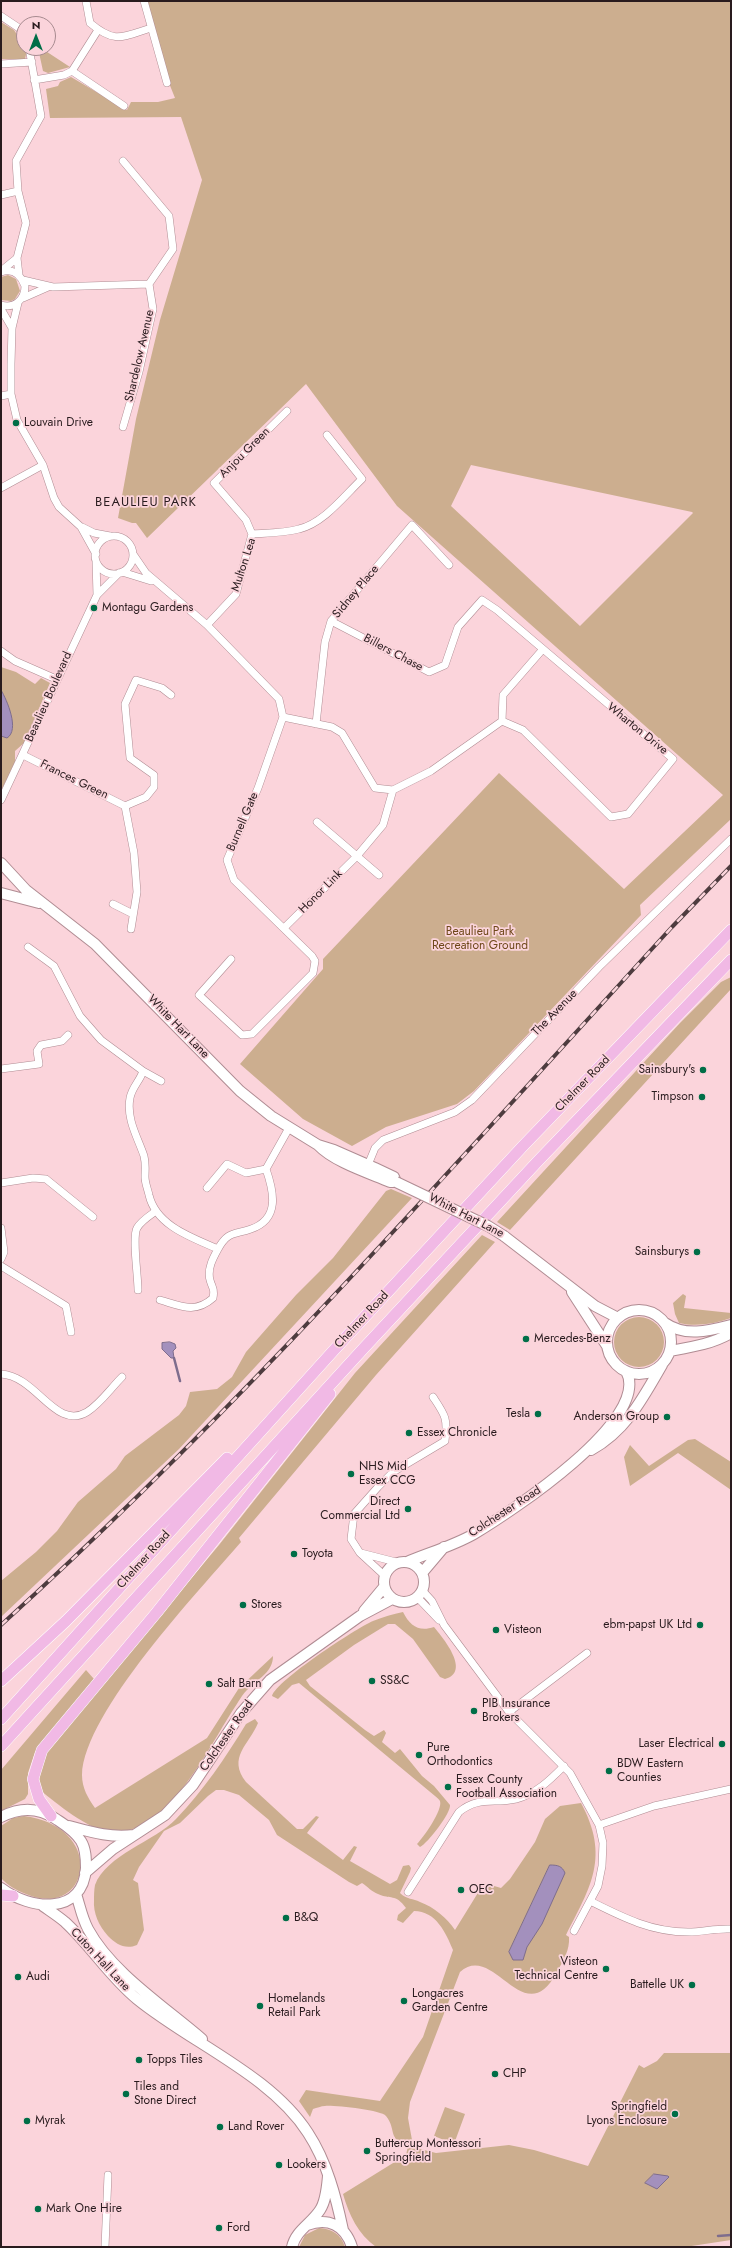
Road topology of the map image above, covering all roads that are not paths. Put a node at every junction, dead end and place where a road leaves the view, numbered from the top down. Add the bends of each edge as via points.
1 (86, 1) edge
2 (144, 1) edge
3 (1, 16) edge
4 (16, 27) edge
5 (151, 28) junction
6 (98, 30) junction
7 (31, 56) edge
8 (32, 62) junction
9 (1, 64) edge
10 (72, 71) junction
11 (34, 80) junction
12 (167, 83) dead end
13 (124, 106) dead end
14 (123, 161) dead end
15 (18, 191) junction
16 (1, 195) edge
17 (17, 258) junction
18 (1, 272) edge
19 (21, 278) junction
20 (149, 284) junction
21 (48, 287) junction
22 (20, 300) junction
23 (1, 305) edge
24 (1, 309) edge
25 (12, 328) junction
26 (11, 394) junction
27 (1, 396) edge
28 (287, 411) dead end
29 (123, 427) dead end
30 (327, 435) dead end
31 (43, 465) junction
32 (1, 488) edge
33 (81, 527) junction
34 (252, 534) junction
35 (110, 536) junction
36 (133, 554) junction
37 (96, 557) junction
38 (449, 565) dead end
39 (121, 572) junction
40 (159, 585) junction
41 (97, 595) junction
42 (331, 621) junction
43 (207, 625) junction
44 (543, 650) junction
45 (1, 651) edge
46 (56, 679) junction
47 (171, 695) dead end
48 (283, 717) junction
49 (502, 721) junction
50 (316, 724) junction
51 (23, 755) junction
52 (393, 790) junction
53 (1, 800) edge
54 (125, 806) junction
55 (317, 822) dead end
56 (731, 839) edge
57 (357, 856) junction
58 (1, 863) edge
59 (378, 875) dead end
60 (1, 893) edge
61 (43, 904) junction
62 (113, 904) dead end
63 (133, 914) junction
64 (284, 928) junction
65 (131, 929) dead end
66 (731, 930) edge
67 (28, 947) dead end
68 (231, 959) dead end
69 (731, 960) edge
70 (68, 1034) dead end
71 (1, 1069) edge
72 (143, 1071) junction
73 (161, 1081) dead end
74 (288, 1128) junction
75 (318, 1145) junction
76 (368, 1165) junction
77 (266, 1169) junction
78 (396, 1182) junction
79 (1, 1183) edge
80 (207, 1188) dead end
81 (156, 1211) junction
82 (93, 1217) dead end
83 (1, 1228) edge
84 (218, 1248) junction
85 (1, 1259) edge
86 (1, 1266) edge
87 (569, 1287) junction
88 (138, 1290) dead end
89 (160, 1300) dead end
90 (618, 1318) junction
91 (665, 1323) junction
92 (731, 1325) edge
93 (71, 1332) dead end
94 (731, 1333) edge
95 (608, 1348) junction
96 (334, 1350) junction
97 (362, 1350) junction
98 (670, 1351) junction
99 (662, 1364) junction
100 (626, 1371) junction
101 (1, 1374) edge
102 (122, 1377) dead end
103 (433, 1397) dead end
104 (580, 1456) junction
105 (445, 1546) junction
106 (360, 1553) junction
107 (403, 1562) junction
108 (422, 1573) junction
109 (384, 1582) junction
110 (419, 1594) junction
111 (392, 1599) junction
112 (360, 1616) junction
113 (587, 1653) dead end
114 (1, 1681) edge
115 (508, 1712) junction
116 (1, 1719) edge
117 (1, 1746) edge
118 (564, 1766) junction
119 (731, 1789) edge
120 (51, 1816) junction
121 (1, 1817) edge
122 (65, 1825) junction
123 (599, 1825) junction
124 (138, 1834) junction
125 (85, 1873) junction
126 (1, 1888) edge
127 (408, 1892) dead end
128 (76, 1894) junction
129 (1, 1895) edge
130 (13, 1896) junction
131 (590, 1900) junction
132 (43, 1906) junction
133 (731, 1930) edge
134 (574, 1931) dead end
135 (218, 2054) junction
136 (108, 2175) dead end
137 (328, 2176) junction
138 (307, 2225) junction
139 (348, 2238) edge
140 (105, 2247) edge
141 (292, 2247) edge
142 (359, 2247) edge

1 - 6 street via 90,23
2 - 5 street
3 - 4 street
5 - 6 street via 118,38
5 - 12 street
6 - 10 street
7 - 8 street
8 - 9 street
8 - 11 street
10 - 11 street via 64,75
10 - 13 street
11 - 15 street via 41,116 16,161
14 - 20 street via 170,216 173,249
15 - 16 street
15 - 17 street via 26,223
17 - 18 street
17 - 19 street
18 - 19 street via 8,271
19 - 21 street
19 - 22 street via 25,292
20 - 21 street
20 - 29 street, Shardelow Avenue via 153,309
21 - 22 street
22 - 23 street via 12,306
22 - 25 street
24 - 25 street
25 - 26 street
26 - 27 street
26 - 31 street via 17,420
28 - 34 street, Anjou Green via 214,483 246,520
30 - 34 street, Multon Lea via 362,479 310,525 286,532
31 - 32 street
31 - 33 street via 59,507
33 - 35 street
33 - 37 street
34 - 43 street, Multon Lea via 236,594
35 - 36 street via 121,537 127,541
35 - 37 street via 99,543
36 - 39 street via 130,566
36 - 40 street via 146,573
37 - 39 street via 104,570 113,574
37 - 41 street, Beaulieu Boulevard
38 - 42 street, Sidney Place via 412,525
39 - 40 street via 144,577
39 - 41 street, Beaulieu Boulevard
40 - 43 street
41 - 46 street, Beaulieu Boulevard
42 - 44 street, Billers Chase via 429,672 445,665 458,627 482,600
42 - 50 street, Sidney Place via 325,642
43 - 48 street via 279,699
44 - 49 street via 503,695
44 - 49 street, Wharton Drive via 673,759 628,814 611,817 523,730
45 - 46 street via 15,661
46 - 51 street, Beaulieu Boulevard
47 - 54 street via 162,688 136,680 125,704 130,758 154,775 154,787 146,797
48 - 50 street
48 - 64 street, Burnell Gate via 258,788 227,860 234,880
49 - 52 street via 431,771
50 - 52 street via 342,733 375,788
51 - 53 street, Beaulieu Boulevard
51 - 54 street, Frances Green
52 - 57 street, Honor Link via 383,825
54 - 63 street via 135,861 137,892
55 - 57 street
56 - 76 street, The Avenue via 599,967 472,1100 455,1112 383,1140 375,1148
57 - 59 street
57 - 64 street, Honor Link
58 - 61 street, White Hart Lane
60 - 61 street, White Hart Lane
61 - 74 street, White Hart Lane via 95,944 240,1091
62 - 63 street
63 - 65 street
64 - 68 street, Burnell Gate via 312,956 315,961 313,973 252,1034 247,1036 242,1035 199,995
66 - 96 main road, Chelmer Road via 523,1146
67 - 72 street via 54,966 80,1016 100,1040
69 - 97 main road, Chelmer Road via 538,1161
70 - 71 street via 62,1040 41,1045 37,1050 40,1064
72 - 73 street
72 - 81 street via 133,1086 130,1116 146,1162 145,1178 149,1198
74 - 75 street, White Hart Lane
74 - 77 street
75 - 76 street, White Hart Lane
75 - 78 street, White Hart Lane via 324,1151 357,1168 390,1182
76 - 78 street, White Hart Lane via 394,1177
77 - 80 street via 246,1173 227,1164
77 - 84 street via 274,1194 272,1209 264,1222 224,1238
78 - 87 street, White Hart Lane, bridge via 488,1226
79 - 82 street via 33,1178 46,1179
81 - 84 street via 182,1232
81 - 88 street via 137,1228 134,1238
83 - 85 street via 4,1252
84 - 89 street via 209,1269 214,1289 213,1298 204,1306 192,1309
86 - 93 street via 66,1306
87 - 90 street, White Hart Lane via 595,1306
87 - 95 street, White Hart Lane
90 - 91 street via 630,1311 640,1310 656,1314
90 - 95 street via 609,1332
91 - 92 street via 678,1330 693,1332
91 - 98 street via 671,1335
94 - 98 street via 697,1346
95 - 100 street via 614,1361
96 - 114 main road via 66,1621
96 - 116 main road, Chelmer Road
97 - 117 main road, Chelmer Road
97 - 120 main road via 207,1550 42,1750 33,1779 39,1799
98 - 99 street
99 - 100 street via 646,1373
99 - 104 street, Colchester Road via 646,1396 626,1422 602,1444
100 - 104 street, Colchester Road via 630,1380 626,1403 613,1423
101 - 102 street via 22,1380 56,1410 74,1416 88,1412
103 - 106 street via 446,1415 448,1423 445,1441 393,1472 354,1514 351,1539
104 - 105 street, Colchester Road via 525,1501 472,1535
105 - 107 street, Colchester Road
105 - 108 street, Colchester Road
106 - 107 street
106 - 109 street
107 - 108 street via 413,1565
107 - 109 street via 391,1567
108 - 110 street via 424,1580
109 - 111 street
109 - 112 street, Colchester Road
110 - 111 street via 407,1602
110 - 115 street
111 - 112 street, Colchester Road
112 - 124 street, Colchester Road via 270,1680 241,1713 194,1785 165,1815
113 - 115 street
115 - 118 street
118 - 123 street
118 - 127 street via 548,1781 516,1799 476,1802 465,1807 447,1830
119 - 123 street via 654,1806
120 - 121 street via 24,1809
120 - 122 street
122 - 124 street, Colchester Road via 116,1837
122 - 125 street via 82,1842 85,1850
123 - 131 street via 603,1843 602,1866 598,1886
124 - 125 street, Colchester Road via 112,1849
125 - 128 street via 83,1884
126 - 130 street
128 - 132 street via 63,1902
128 - 135 street, Cuton Hall Lane via 89,1930 120,1969
129 - 130 main road
130 - 132 street
131 - 133 street via 637,1924 654,1929 690,1932
131 - 134 street
132 - 135 street, Cuton Hall Lane via 65,1922 120,1985 174,2028
135 - 137 street, Cuton Hall Lane via 265,2088 302,2125 314,2142
136 - 140 street
137 - 138 street, Cuton Hall Lane via 321,2209
137 - 139 street, Cuton Hall Lane
138 - 139 street via 325,2221
138 - 141 street, Cuton Hall Lane via 299,2231
139 - 142 street

